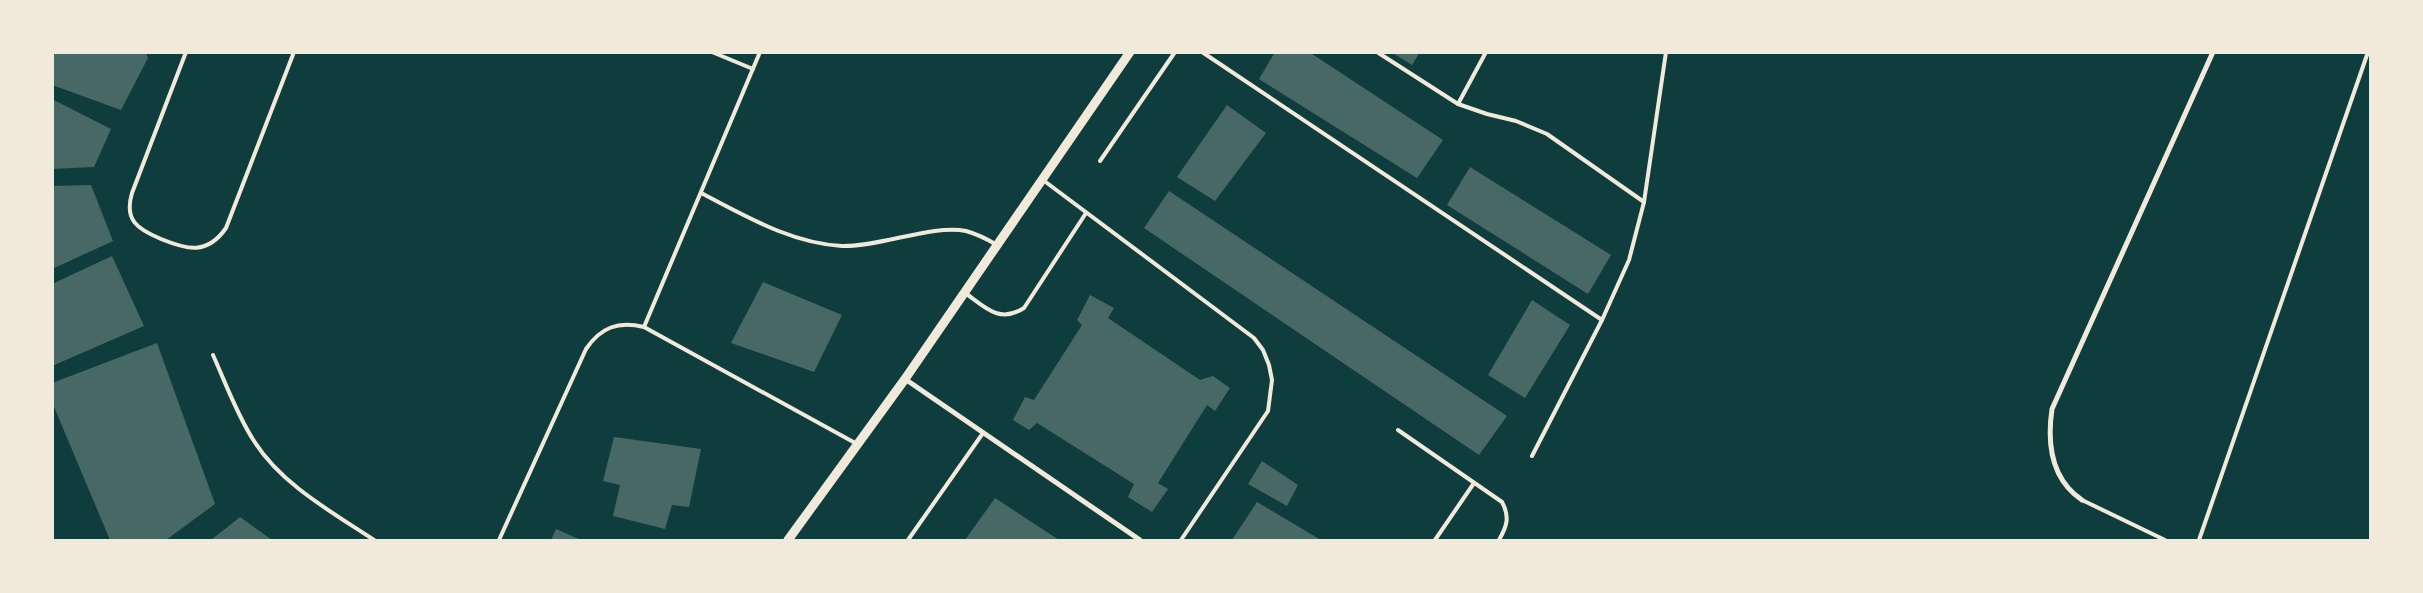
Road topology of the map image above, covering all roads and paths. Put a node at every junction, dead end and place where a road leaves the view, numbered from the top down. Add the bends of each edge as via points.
1 (186, 52) edge
2 (294, 52) edge
3 (712, 52) edge
4 (760, 52) edge
5 (1130, 52) edge
6 (1175, 52) edge
7 (1202, 52) edge
8 (1378, 52) edge
9 (1486, 52) edge
10 (1666, 52) edge
11 (2214, 52) edge
12 (2368, 52) edge
13 (753, 69) junction
14 (1458, 104) junction
15 (1100, 162) dead end
16 (1042, 180) junction
17 (701, 192) junction
18 (1644, 202) junction
19 (1086, 213) junction
20 (997, 245) junction
21 (964, 292) junction
22 (1602, 320) junction
23 (644, 327) junction
24 (213, 356) dead end
25 (905, 380) junction
26 (1398, 430) dead end
27 (983, 433) junction
28 (857, 444) junction
29 (1532, 456) dead end
30 (1474, 483) junction
31 (2082, 500) joint
32 (374, 540) edge
33 (499, 540) edge
34 (788, 540) edge
35 (908, 540) edge
36 (1140, 540) edge
37 (1181, 540) edge
38 (1435, 540) edge
39 (1499, 540) edge
40 (2166, 540) edge
41 (2199, 540) edge

1 - 2 lane via 132,193 130,210 137,227 144,232 180,247 191,248 211,243 226,228
3 - 13 lane
4 - 13 lane
5 - 16 street
6 - 15 lane
7 - 22 lane
8 - 14 lane
9 - 14 lane
10 - 18 lane
11 - 31 street via 2052,409 2050,446 2054,462 2071,492
12 - 41 lane
13 - 17 lane
14 - 18 lane via 1548,134
16 - 19 lane
16 - 20 street
17 - 20 lane via 767,227 816,243 866,246 946,230 973,233
17 - 23 lane
18 - 22 lane via 1629,260
19 - 21 lane via 1024,308 1014,314 1002,315 991,312
19 - 37 lane via 1254,338 1270,365 1272,380 1268,410
20 - 21 street
21 - 25 street
22 - 29 lane
23 - 28 lane
23 - 33 lane via 615,325 603,330 586,348
24 - 32 lane via 254,442 270,462 291,483
25 - 27 street
25 - 28 street
26 - 30 lane
27 - 35 lane
27 - 36 street
28 - 34 street
30 - 38 lane
30 - 39 lane via 1502,502 1507,512 1508,521
31 - 40 lane

